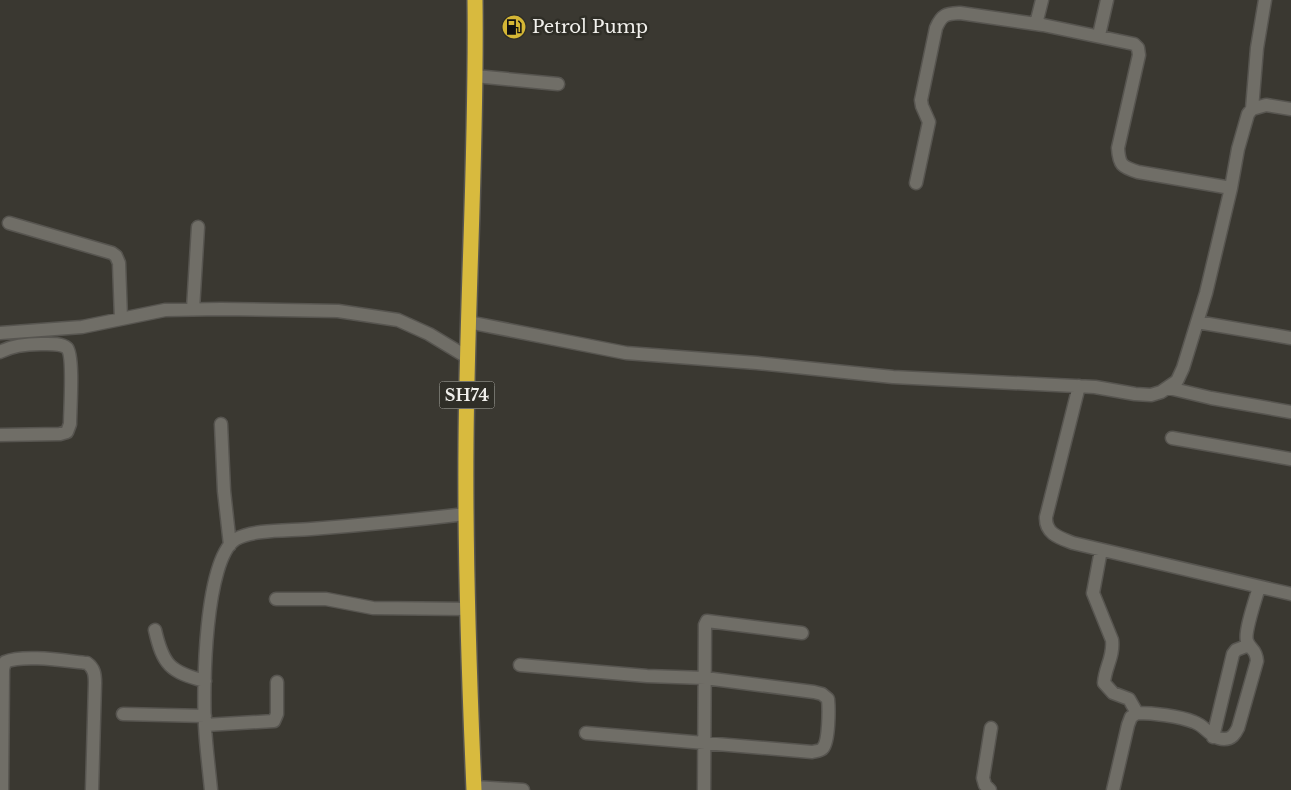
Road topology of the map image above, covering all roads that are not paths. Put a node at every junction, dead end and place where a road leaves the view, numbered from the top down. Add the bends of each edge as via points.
1 (474, 0) edge
2 (1042, 0) edge
3 (1107, 0) edge
4 (1265, 0) edge
5 (1036, 24) junction
6 (1099, 35) junction
7 (475, 76) junction
8 (558, 84) dead end
9 (1252, 109) junction
10 (1291, 109) edge
11 (916, 183) dead end
12 (1232, 188) junction
13 (9, 223) dead end
14 (198, 226) dead end
15 (193, 309) junction
16 (121, 319) junction
17 (468, 322) junction
18 (1197, 322) junction
19 (0, 333) edge
20 (1291, 338) edge
21 (0, 352) edge
22 (468, 357) junction
23 (1079, 386) junction
24 (1170, 388) junction
25 (1291, 412) edge
26 (220, 424) dead end
27 (0, 435) edge
28 (1172, 438) dead end
29 (1291, 459) edge
30 (466, 514) junction
31 (230, 545) junction
32 (1101, 550) junction
33 (1259, 587) junction
34 (1291, 594) edge
35 (276, 599) dead end
36 (468, 609) junction
37 (156, 630) dead end
38 (802, 633) dead end
39 (1249, 645) junction
40 (520, 665) dead end
41 (705, 678) junction
42 (205, 681) junction
43 (277, 682) dead end
44 (1137, 713) junction
45 (123, 714) dead end
46 (205, 721) junction
47 (991, 728) dead end
48 (586, 733) dead end
49 (1213, 737) junction
50 (704, 742) junction
51 (474, 788) edge
52 (2, 790) edge
53 (92, 790) edge
54 (211, 790) edge
55 (523, 790) edge
56 (704, 790) edge
57 (990, 790) edge
58 (1113, 790) edge

1 - 7 highway, SH74
2 - 5 street
3 - 6 street
4 - 9 street
5 - 6 street
5 - 11 street via 960,13 947,14 940,19 921,100 929,122
6 - 12 street via 1134,44 1138,48 1118,148 1124,168
7 - 8 street
7 - 17 highway, SH74
9 - 10 street via 1266,105
9 - 12 street via 1238,149
12 - 18 street
13 - 16 street via 112,252 119,263
14 - 15 street
15 - 16 street via 165,310
15 - 22 street via 368,314 398,320
16 - 19 street via 82,327
17 - 22 highway, SH74
17 - 23 street via 626,353 893,377
18 - 20 street
18 - 24 street via 1183,368
21 - 27 street via 9,347 54,344 66,347 71,364 70,424 67,432
22 - 30 highway, SH74
23 - 24 street via 1151,395
23 - 32 street via 1046,524 1057,537
24 - 25 street
26 - 31 street
28 - 29 street
30 - 31 street via 249,535
30 - 36 highway, SH74
31 - 42 street via 215,579
32 - 33 street
32 - 44 street via 1093,593 1113,646 1104,683 1113,693 1129,699
33 - 34 street
33 - 39 street via 1246,635
35 - 36 street via 326,599 373,608
36 - 51 highway, SH74
37 - 42 street via 163,658 172,668
38 - 41 street via 707,621
39 - 49 street via 1233,654
39 - 49 street via 1257,661 1238,728 1228,739
40 - 41 street
41 - 50 street
41 - 50 street via 814,692 828,700 828,706 826,741 821,750 805,752
42 - 46 street
43 - 46 street via 274,721
44 - 49 street via 1188,720 1197,723
44 - 58 street via 1128,725
45 - 46 street
46 - 54 street
47 - 57 street via 984,778
48 - 50 street
50 - 56 street
51 - 55 street
52 - 53 street via 3,669 5,662 12,659 29,658 87,663 94,672

